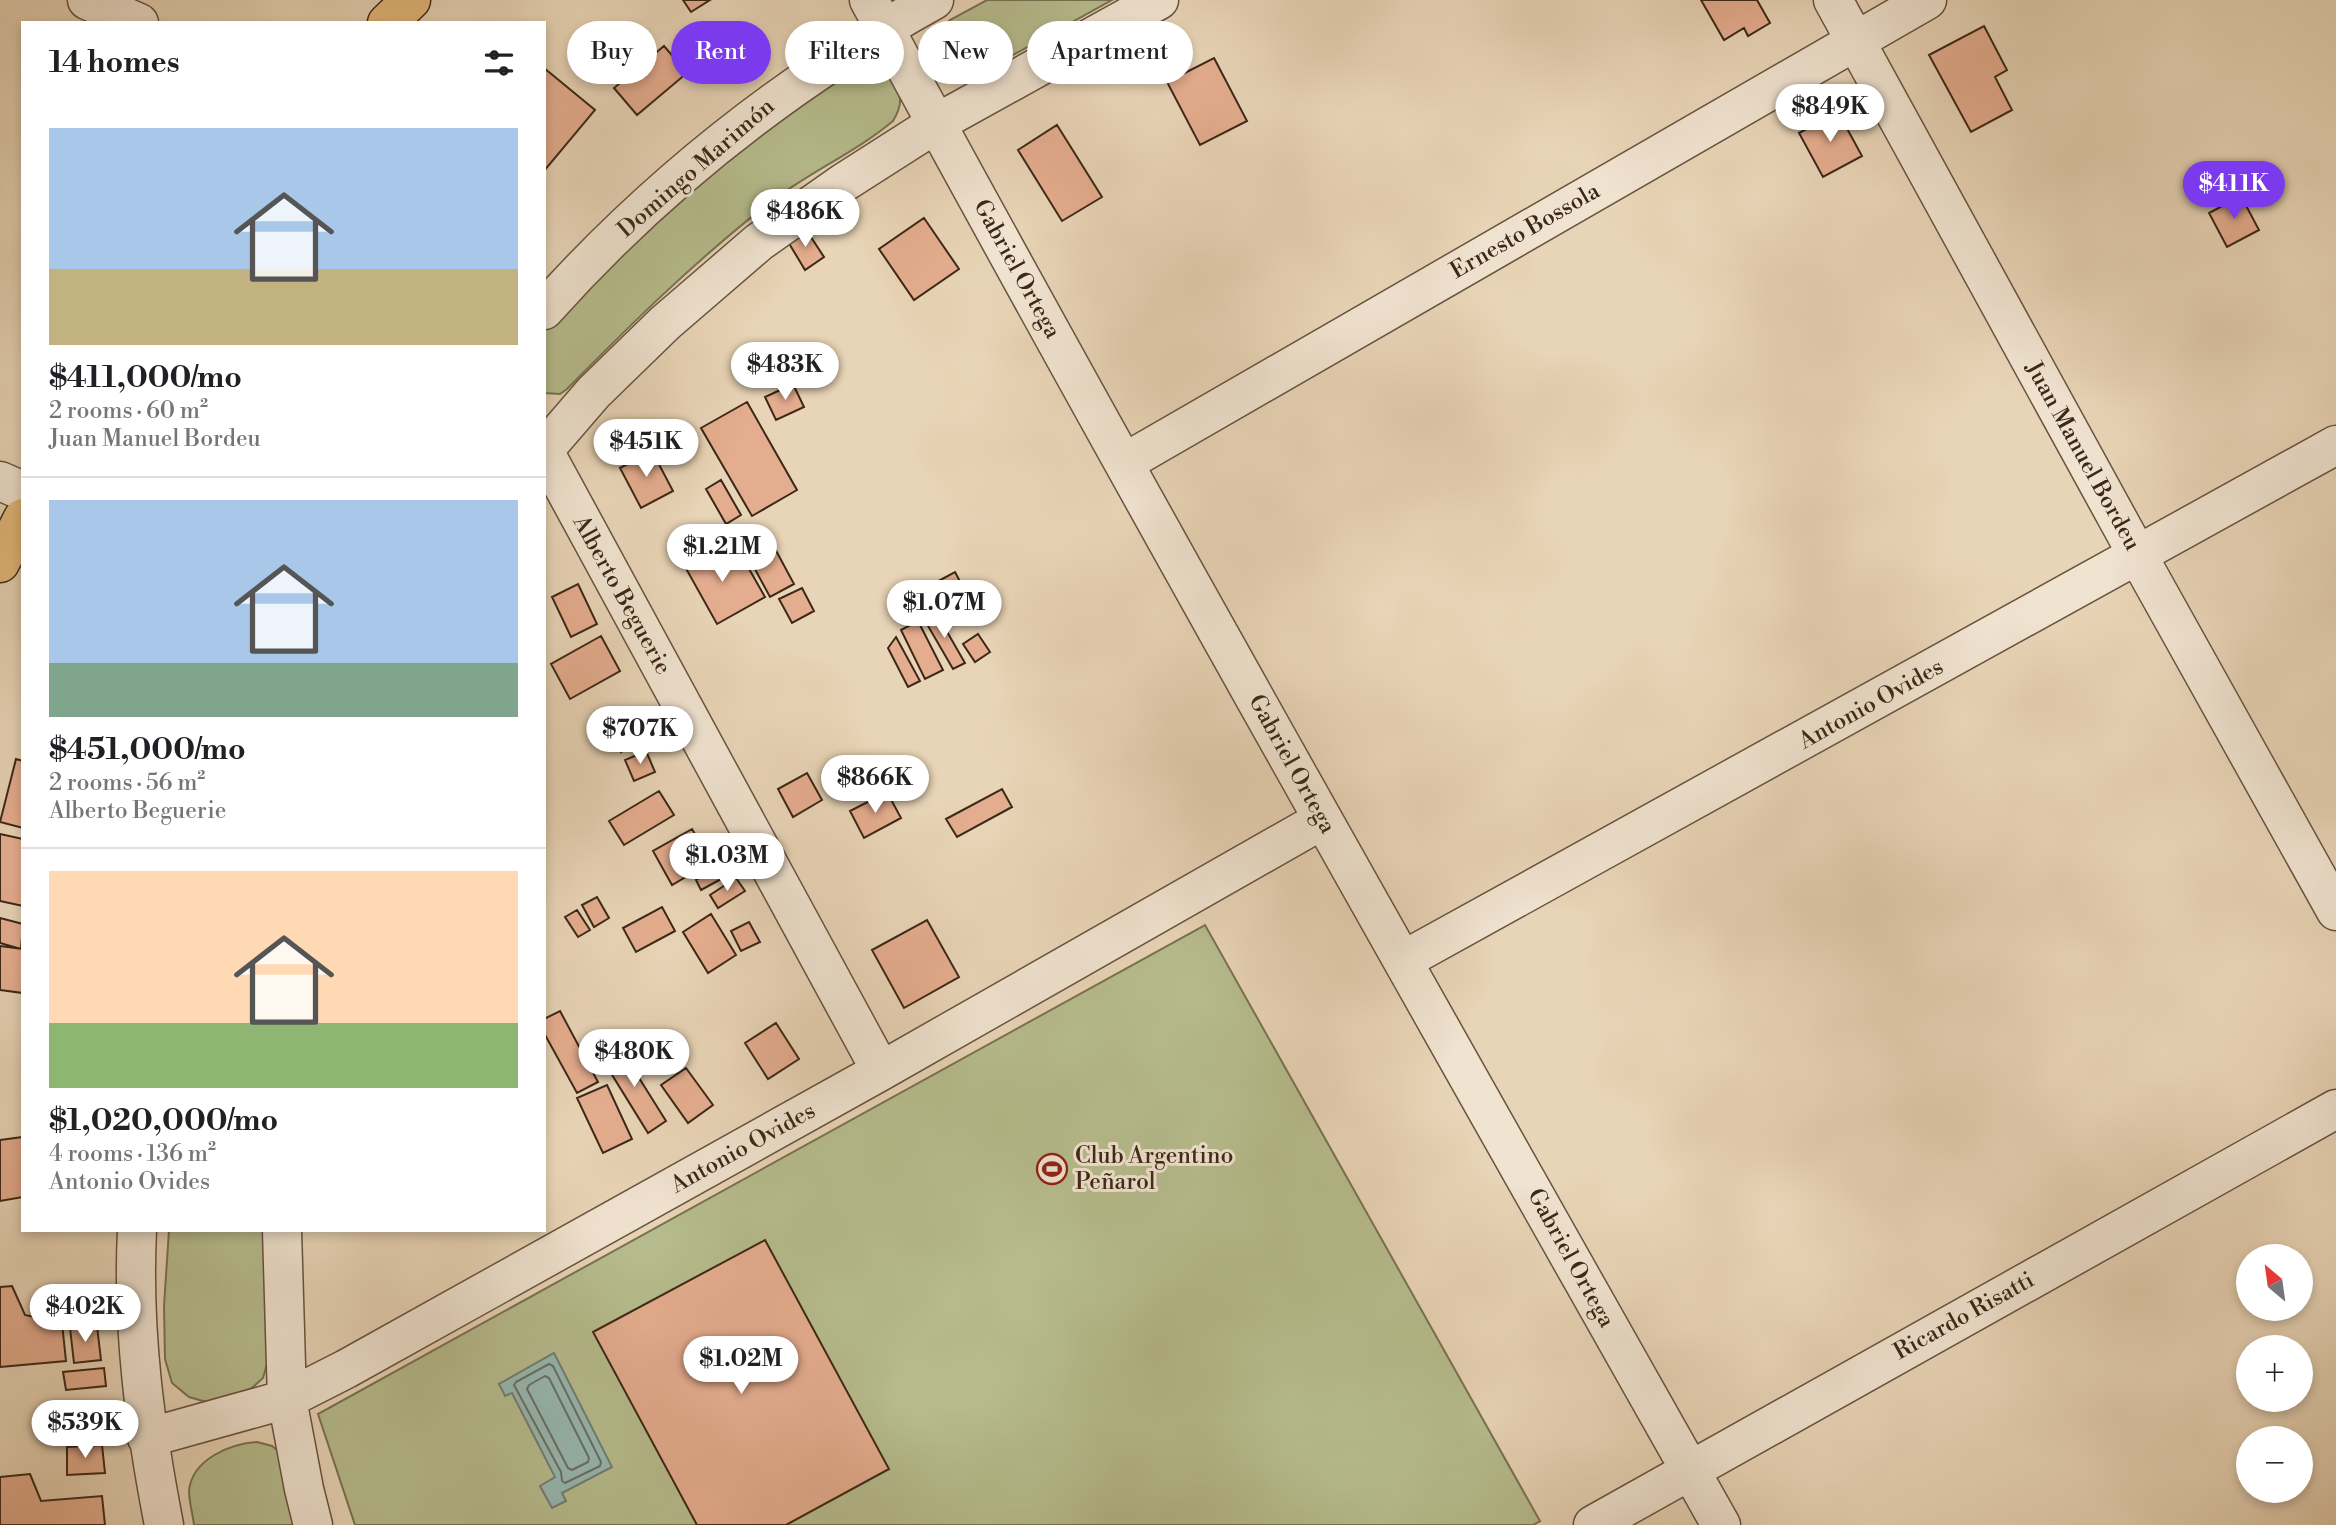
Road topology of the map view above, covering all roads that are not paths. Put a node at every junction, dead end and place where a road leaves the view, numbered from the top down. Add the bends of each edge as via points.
1 (88, 0) edge
2 (411, 0) edge
3 (934, 0) edge
4 (1159, 0) edge
5 (1833, 0) edge
6 (1927, 0) edge
7 (877, 14) edge
8 (135, 21) edge
9 (389, 21) edge
10 (1856, 40) junction
11 (937, 123) junction
12 (546, 308) edge
13 (2336, 445) edge
14 (546, 449) edge
15 (546, 455) edge
16 (1124, 463) junction
17 (0, 481) edge
18 (21, 490) edge
19 (21, 522) edge
20 (2138, 556) junction
21 (0, 563) edge
22 (1322, 820) junction
23 (2336, 911) edge
24 (1404, 961) junction
25 (881, 1071) junction
26 (2336, 1109) edge
27 (136, 1232) edge
28 (282, 1232) edge
29 (287, 1399) junction
30 (147, 1438) junction
31 (1690, 1470) junction
32 (164, 1525) edge
33 (313, 1525) edge
34 (1593, 1525) edge
35 (1721, 1525) edge

1 - 8 street
2 - 9 main road
3 - 7 street, Domingo Marimón
4 - 11 street
5 - 10 street, Juan Manuel Bordeu
6 - 10 street, Ernesto Bossola
7 - 11 street, Gabriel Ortega
7 - 12 street, Domingo Marimón via 830,61 772,102 676,182 584,266
10 - 16 street, Ernesto Bossola
10 - 20 street, Juan Manuel Bordeu
11 - 14 street via 759,242 647,340
11 - 16 street, Gabriel Ortega
13 - 20 street, Antonio Ovides
15 - 25 street, Alberto Beguerie
16 - 22 street, Gabriel Ortega
17 - 18 street
19 - 21 main road
20 - 23 street, Juan Manuel Bordeu
20 - 24 street, Antonio Ovides
22 - 24 street, Gabriel Ortega
22 - 25 street, Antonio Ovides
24 - 31 street, Gabriel Ortega
25 - 29 street, Antonio Ovides
26 - 31 street, Ricardo Risatti
27 - 30 street via 139,1361
28 - 29 street
29 - 30 street, Antonio Ovides
29 - 33 street
30 - 32 street
31 - 34 street, Ricardo Risatti
31 - 35 street, Gabriel Ortega

